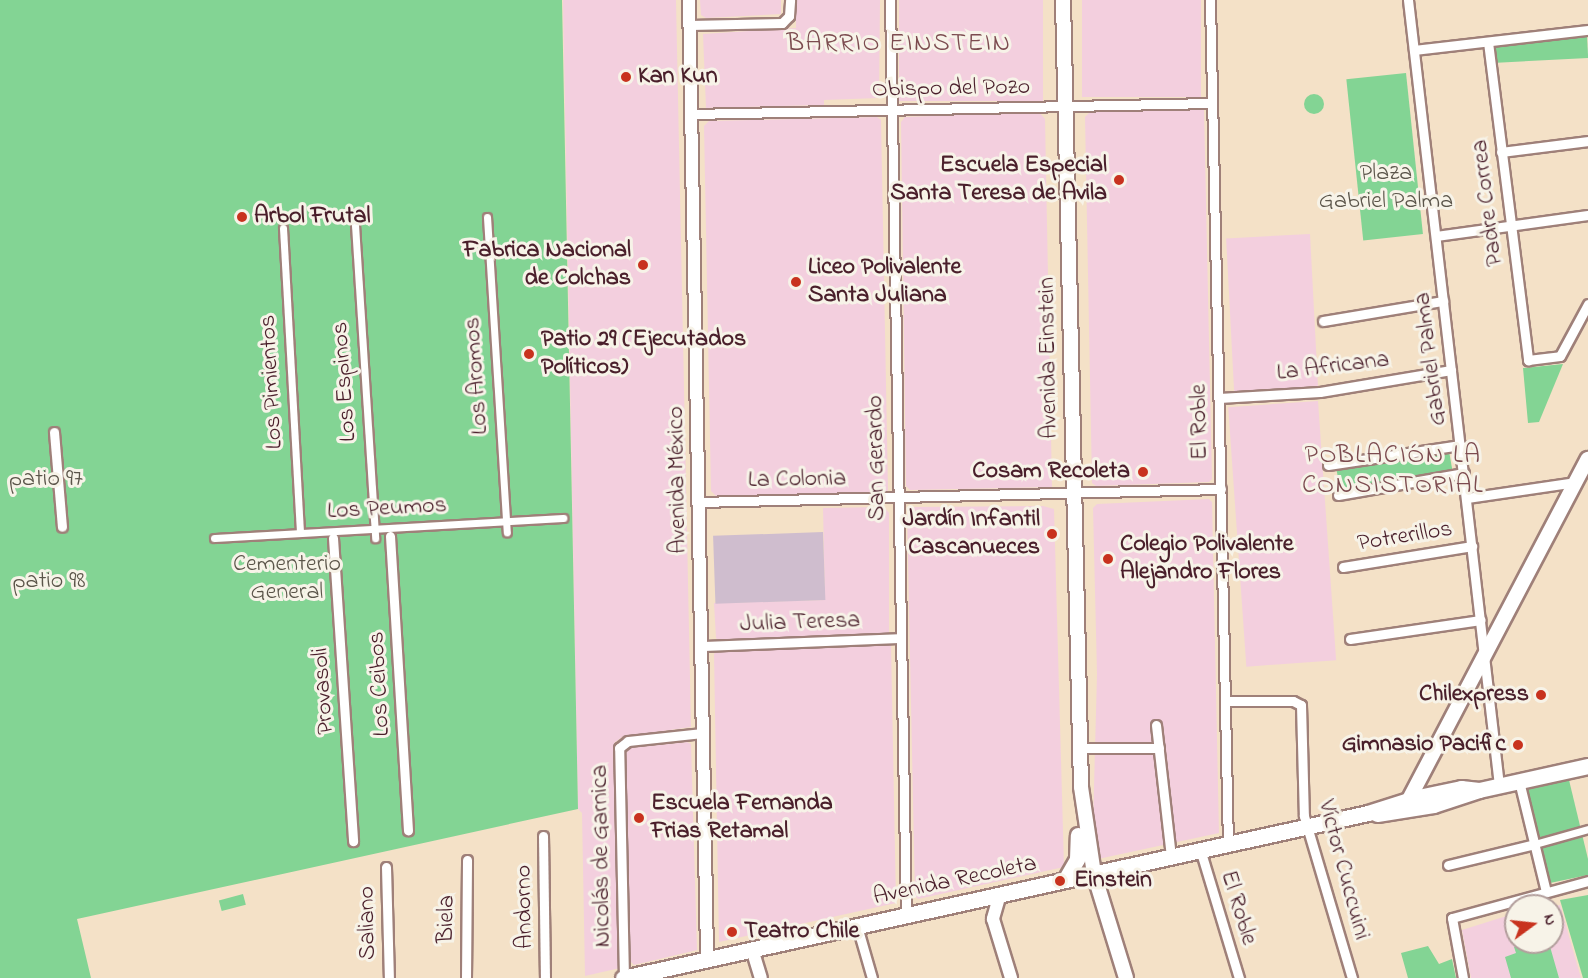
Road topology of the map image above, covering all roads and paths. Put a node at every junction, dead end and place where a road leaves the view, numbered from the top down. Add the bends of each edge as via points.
1 (689, 0) edge
2 (790, 0) edge
3 (890, 0) edge
4 (1063, 0) edge
5 (1210, 0) edge
6 (1408, 0) edge
7 (690, 26) junction
8 (1588, 30) edge
9 (1488, 42) junction
10 (1414, 50) junction
11 (1212, 103) junction
12 (1066, 106) junction
13 (891, 110) junction
14 (691, 114) junction
15 (1588, 141) edge
16 (1501, 152) junction
17 (1588, 215) edge
18 (487, 217) dead end
19 (355, 225) dead end
20 (1510, 225) junction
21 (283, 228) dead end
22 (1436, 236) junction
23 (1443, 301) junction
24 (1588, 304) edge
25 (1323, 321) dead end
26 (1451, 370) junction
27 (1219, 398) junction
28 (54, 432) dead end
29 (1460, 445) junction
30 (1588, 459) edge
31 (1328, 465) dead end
32 (1464, 473) junction
33 (1576, 482) junction
34 (1221, 489) junction
35 (1075, 493) junction
36 (1338, 495) dead end
37 (897, 497) junction
38 (1467, 498) junction
39 (699, 502) junction
40 (563, 518) dead end
41 (505, 521) junction
42 (62, 527) dead end
43 (375, 529) junction
44 (507, 532) dead end
45 (300, 533) junction
46 (390, 536) dead end
47 (214, 538) dead end
48 (333, 538) dead end
49 (375, 538) dead end
50 (1472, 546) junction
51 (1344, 567) dead end
52 (1481, 620) junction
53 (900, 638) junction
54 (1350, 639) dead end
55 (702, 646) junction
56 (1485, 653) junction
57 (1225, 701) junction
58 (1156, 725) dead end
59 (703, 733) junction
60 (1080, 748) junction
61 (1159, 748) junction
62 (1588, 765) edge
63 (1519, 781) junction
64 (1499, 785) junction
65 (1081, 787) junction
66 (1406, 805) junction
67 (1306, 826) junction
68 (1588, 829) edge
69 (408, 830) dead end
70 (1078, 835) junction
71 (543, 836) dead end
72 (353, 842) dead end
73 (1228, 843) junction
74 (1534, 844) junction
75 (1200, 849) junction
76 (1171, 856) junction
77 (467, 860) dead end
78 (1449, 866) dead end
79 (386, 867) dead end
80 (1094, 874) junction
81 (1065, 880) junction
82 (1588, 881) edge
83 (1546, 892) junction
84 (1000, 894) junction
85 (973, 900) junction
86 (906, 915) junction
87 (993, 919) junction
88 (857, 926) junction
89 (752, 949) junction
90 (707, 959) junction
91 (645, 976) edge
92 (388, 978) edge
93 (466, 978) edge
94 (545, 978) edge
95 (623, 978) edge
96 (761, 978) edge
97 (873, 978) edge
98 (1011, 978) edge
99 (1126, 978) edge
100 (1239, 978) edge
101 (1352, 978) edge
102 (1463, 978) edge

1 - 7 street, Avenida México
2 - 7 street via 789,16 782,23
3 - 13 street, San Gerardo
4 - 12 main road, Avenida Einstein
5 - 11 street, El Roble
6 - 10 street, Gabriel Palma
7 - 14 street, Avenida México
8 - 9 street
9 - 10 street
9 - 16 street, Padre Correa
10 - 22 street, Gabriel Palma
11 - 12 street, Obispo del Pozo
11 - 27 street, El Roble
12 - 13 street, Obispo del Pozo
12 - 35 main road, Avenida Einstein
13 - 14 street, Obispo del Pozo
13 - 37 street, San Gerardo
14 - 39 street, Avenida México
15 - 16 street
16 - 20 street, Padre Correa
17 - 20 street
18 - 41 street, Los Aromos
19 - 43 street, Los Espinos
20 - 22 street
20 - 24 street, Padre Correa via 1528,360 1560,356
21 - 45 street, Los Pimientos
22 - 23 street, Gabriel Palma
23 - 25 street
23 - 26 street, Gabriel Palma
26 - 27 street, La Africana via 1320,392
26 - 29 street, Gabriel Palma
27 - 34 street, El Roble
28 - 42 street
29 - 31 street
29 - 32 street, Gabriel Palma
30 - 33 main road
32 - 36 street
32 - 38 street, Gabriel Palma
33 - 38 street
33 - 56 main road
34 - 35 street, La Colonia
34 - 57 street, El Roble
35 - 37 street, La Colonia
35 - 60 main road, Avenida Einstein
37 - 39 street, La Colonia
37 - 53 street, San Gerardo
38 - 50 street, Gabriel Palma
39 - 55 street, Avenida México
40 - 41 street, Los Peumos
41 - 43 street, Los Peumos
41 - 44 street, Los Aromos
43 - 45 street, Los Peumos
43 - 49 street, Los Espinos
45 - 47 street, Los Peumos
46 - 69 street, Los Ceibos
48 - 72 street, Provasoli
50 - 51 street, Potrerillos
50 - 52 street, Gabriel Palma
52 - 54 street
52 - 56 street, Gabriel Palma
53 - 55 street, Julia Teresa
53 - 86 street, San Gerardo
55 - 59 street, Avenida México
56 - 64 street, Gabriel Palma
56 - 66 main road
57 - 67 street, Víctor Cuccuini via 1293,701 1301,705
57 - 73 street, El Roble
58 - 61 street
59 - 90 street, Avenida México
59 - 95 street, Nicolás de Garnica via 628,741 619,748
60 - 61 street
60 - 65 main road, Avenida Einstein
61 - 76 street
62 - 63 main road, Avenida Recoleta
63 - 64 main road, Avenida Recoleta
63 - 74 street
64 - 66 main road, Avenida Recoleta
65 - 70 main road, Avenida Einstein
65 - 80 main road, Avenida Einstein
66 - 67 main road, Avenida Recoleta
67 - 73 main road, Avenida Recoleta
67 - 101 street, Víctor Cuccuini
68 - 74 street
70 - 80 main road, Avenida Einstein
70 - 81 main road via 1076,863
71 - 94 street, Andorno
73 - 75 main road, Avenida Recoleta
74 - 78 street
74 - 83 street
75 - 76 main road, Avenida Recoleta
75 - 100 street, El Roble
76 - 80 main road, Avenida Recoleta
77 - 93 street, Biela
79 - 92 street, Saliano
80 - 81 main road, Avenida Recoleta
80 - 99 main road
81 - 84 main road, Avenida Recoleta
82 - 83 street
83 - 102 street via 1452,918
84 - 85 main road, Avenida Recoleta
84 - 87 street via 992,910
85 - 86 main road, Avenida Recoleta
85 - 87 street
86 - 88 main road, Avenida Recoleta
87 - 98 street
88 - 89 main road, Avenida Recoleta
88 - 97 street
89 - 90 main road, Avenida Recoleta
89 - 96 street
90 - 91 main road, Avenida Recoleta
91 - 95 main road, Avenida Recoleta

